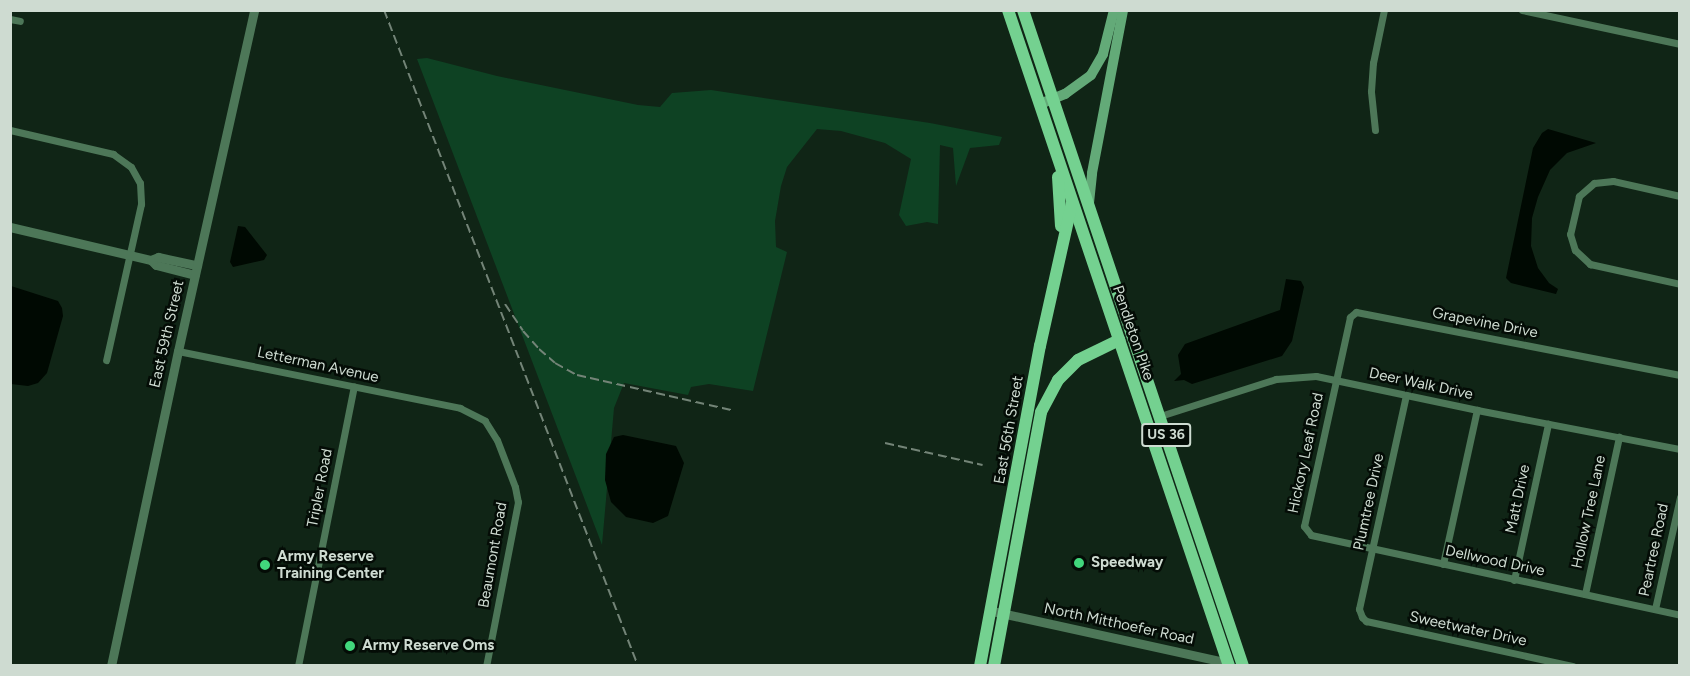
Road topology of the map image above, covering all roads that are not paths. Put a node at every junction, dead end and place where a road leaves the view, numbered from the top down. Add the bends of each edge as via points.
1 (254, 10) edge
2 (1008, 10) edge
3 (1023, 10) edge
4 (1114, 10) edge
5 (1124, 10) edge
6 (1384, 10) edge
7 (1522, 10) edge
8 (10, 19) edge
9 (20, 21) dead end
10 (1680, 44) edge
11 (1053, 99) junction
12 (1040, 104) junction
13 (10, 130) edge
14 (1375, 130) dead end
15 (1053, 143) junction
16 (1680, 196) edge
17 (1073, 202) junction
18 (1088, 206) junction
19 (10, 227) edge
20 (1060, 251) junction
21 (130, 255) junction
22 (196, 270) junction
23 (1680, 284) edge
24 (1119, 339) junction
25 (178, 351) junction
26 (106, 360) dead end
27 (1680, 375) edge
28 (1336, 380) junction
29 (354, 387) junction
30 (1406, 395) junction
31 (452, 406) joint
32 (1477, 410) junction
33 (1160, 416) junction
34 (1548, 424) junction
35 (1619, 436) junction
36 (1680, 449) edge
37 (1680, 497) edge
38 (1306, 532) joint
39 (1373, 549) junction
40 (1443, 564) junction
41 (1514, 579) junction
42 (1585, 594) junction
43 (1655, 609) junction
44 (992, 611) junction
45 (1005, 614) junction
46 (1360, 615) joint
47 (1680, 615) edge
48 (1539, 662) edge
49 (1235, 665) edge
50 (111, 666) edge
51 (298, 666) edge
52 (486, 666) edge
53 (980, 666) edge
54 (994, 666) edge
55 (1574, 666) edge

1 - 22 street, East 59th Street
2 - 12 main road, Pendleton Pike / US 36
3 - 11 main road, Pendleton Pike / US 36
4 - 11 main road via 1103,54 1090,75
5 - 18 main road
6 - 14 street via 1373,63
7 - 10 street
8 - 9 street
11 - 12 main road
11 - 18 main road, Pendleton Pike / US 36
12 - 15 main road, Pendleton Pike / US 36
13 - 21 street via 110,153 131,167 142,196
15 - 17 main road, Pendleton Pike / US 36
15 - 20 main road via 1061,195
16 - 23 street via 1600,181 1581,194 1571,228 1572,244 1586,262
17 - 20 main road, East 56th Street
17 - 24 main road, Pendleton Pike / US 36
18 - 33 main road, Pendleton Pike / US 36
19 - 21 street
20 - 44 main road, East 56th Street
21 - 22 street via 152,260 156,265
21 - 26 street
22 - 25 street, East 59th Street
24 - 45 main road, East 56th Street via 1078,360 1058,380 1041,411
24 - 49 main road, Pendleton Pike / US 36
25 - 29 street, Letterman Avenue
25 - 50 street, East 59th Street
27 - 28 street, Grapevine Drive via 1359,311 1350,317
28 - 30 street, Deer Walk Drive
28 - 33 street, Deer Walk Drive via 1308,375 1276,379
28 - 38 street, Hickory Leaf Road via 1304,526
29 - 31 street, Letterman Avenue
29 - 51 street, Tripler Road
30 - 32 street, Deer Walk Drive
30 - 39 street, Plumtree Drive
31 - 52 street, Beaumont Road via 475,413 492,428 517,497
32 - 34 street, Deer Walk Drive
32 - 40 street
33 - 49 main road, Pendleton Pike / US 36
34 - 35 street, Deer Walk Drive
34 - 41 street, Matt Drive
35 - 36 street, Deer Walk Drive
35 - 42 street, Hollow Tree Lane
37 - 43 street, Peartree Road
38 - 39 street, Dellwood Drive
39 - 40 street, Dellwood Drive
39 - 46 street, Plumtree Drive
40 - 41 street, Dellwood Drive
41 - 42 street, Dellwood Drive
42 - 43 street, Dellwood Drive
43 - 47 street, Dellwood Drive
44 - 45 street, North Mitthoefer Road
44 - 53 main road, East 56th Street
45 - 49 street, North Mitthoefer Road
45 - 54 main road, East 56th Street
46 - 48 street, Sweetwater Drive via 1366,621
48 - 55 street, Sweetwater Drive

